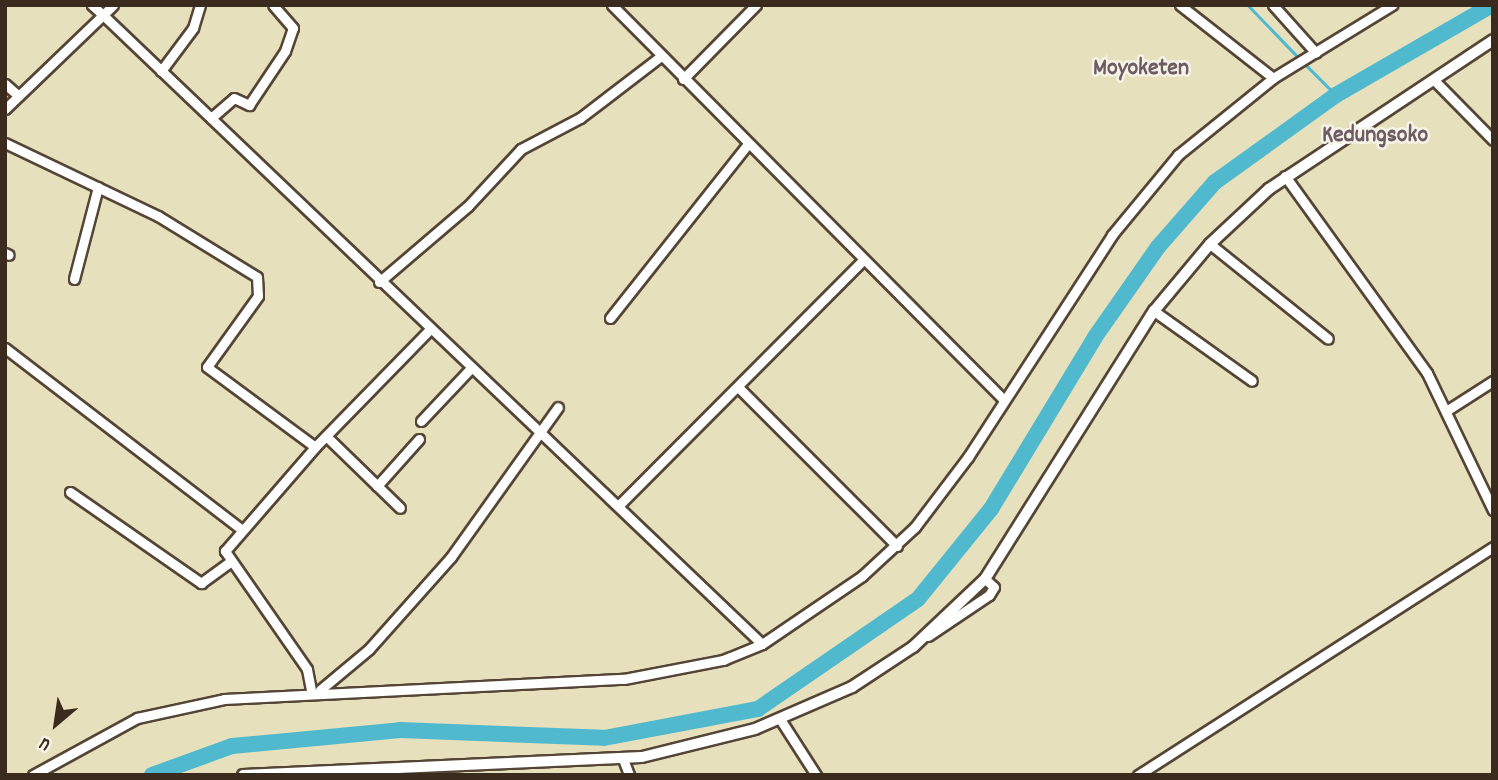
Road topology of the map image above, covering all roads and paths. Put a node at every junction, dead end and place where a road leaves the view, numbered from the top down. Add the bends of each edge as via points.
1 (92, 5) edge
2 (113, 5) edge
3 (200, 5) edge
4 (272, 5) edge
5 (612, 5) edge
6 (756, 5) edge
7 (1180, 5) edge
8 (1273, 5) edge
9 (1392, 5) edge
10 (103, 15) junction
11 (1493, 40) edge
12 (1315, 54) junction
13 (660, 56) junction
14 (161, 71) junction
15 (1273, 78) junction
16 (683, 79) junction
17 (1434, 80) junction
18 (5, 84) edge
19 (19, 96) junction
20 (5, 109) edge
21 (211, 118) junction
22 (1493, 140) edge
23 (5, 143) edge
24 (748, 144) junction
25 (1285, 177) junction
26 (98, 187) junction
27 (1210, 244) junction
28 (863, 260) junction
29 (74, 279) dead end
30 (379, 282) junction
31 (1154, 311) junction
32 (610, 318) dead end
33 (429, 330) junction
34 (1328, 339) dead end
35 (5, 348) edge
36 (470, 369) junction
37 (1252, 381) dead end
38 (1493, 381) edge
39 (740, 389) junction
40 (1004, 400) junction
41 (558, 407) dead end
42 (1446, 411) junction
43 (421, 421) dead end
44 (540, 433) junction
45 (326, 436) junction
46 (419, 439) dead end
47 (315, 447) junction
48 (377, 486) junction
49 (70, 492) dead end
50 (619, 505) junction
51 (400, 508) dead end
52 (1493, 510) edge
53 (241, 530) junction
54 (897, 546) junction
55 (1493, 547) edge
56 (231, 561) junction
57 (985, 579) junction
58 (923, 638) junction
59 (762, 644) junction
60 (315, 690) junction
61 (780, 719) junction
62 (624, 759) junction
63 (466, 770) edge
64 (386, 772) edge
65 (305, 773) edge
66 (33, 775) edge
67 (243, 775) edge
68 (629, 775) edge
69 (816, 775) edge
70 (1139, 775) edge

1 - 10 street
2 - 10 street
3 - 14 street via 193,28
4 - 21 street via 293,28 285,51 249,105 234,98
5 - 13 street
6 - 16 street
7 - 15 street
8 - 12 street
9 - 12 street
10 - 14 street
10 - 19 street
11 - 17 street
12 - 15 street
13 - 16 street
13 - 30 street via 580,118 521,149 468,206
14 - 21 street
15 - 40 street via 1197,137 1152,183
16 - 24 street
17 - 22 street
17 - 25 street
18 - 19 street
19 - 20 street
21 - 30 street
23 - 26 street
24 - 28 street
24 - 32 street
25 - 27 street
25 - 42 street via 1410,347
26 - 29 street
26 - 47 street via 257,277 258,296 207,367
27 - 31 street
27 - 34 street
28 - 39 street
28 - 40 street
30 - 33 street
31 - 37 street
31 - 57 street
33 - 36 street
33 - 45 street
35 - 53 street
36 - 43 street
36 - 44 street
38 - 42 street
39 - 50 street
39 - 54 street
40 - 54 street via 954,478
41 - 44 street
42 - 52 street
44 - 50 street
44 - 60 street via 409,607
45 - 47 street
45 - 48 street
46 - 48 street
47 - 53 street
48 - 51 street
49 - 56 street via 201,583
50 - 59 street
53 - 56 street via 225,548
54 - 59 street
55 - 70 street
56 - 60 street via 307,669
57 - 58 street
57 - 58 street via 994,587 989,595
58 - 61 street via 852,687
59 - 60 street via 723,660 624,679
60 - 66 street via 147,715
61 - 62 street via 704,744
61 - 69 street
62 - 63 street
62 - 68 street
63 - 64 street
64 - 65 street
65 - 67 street

